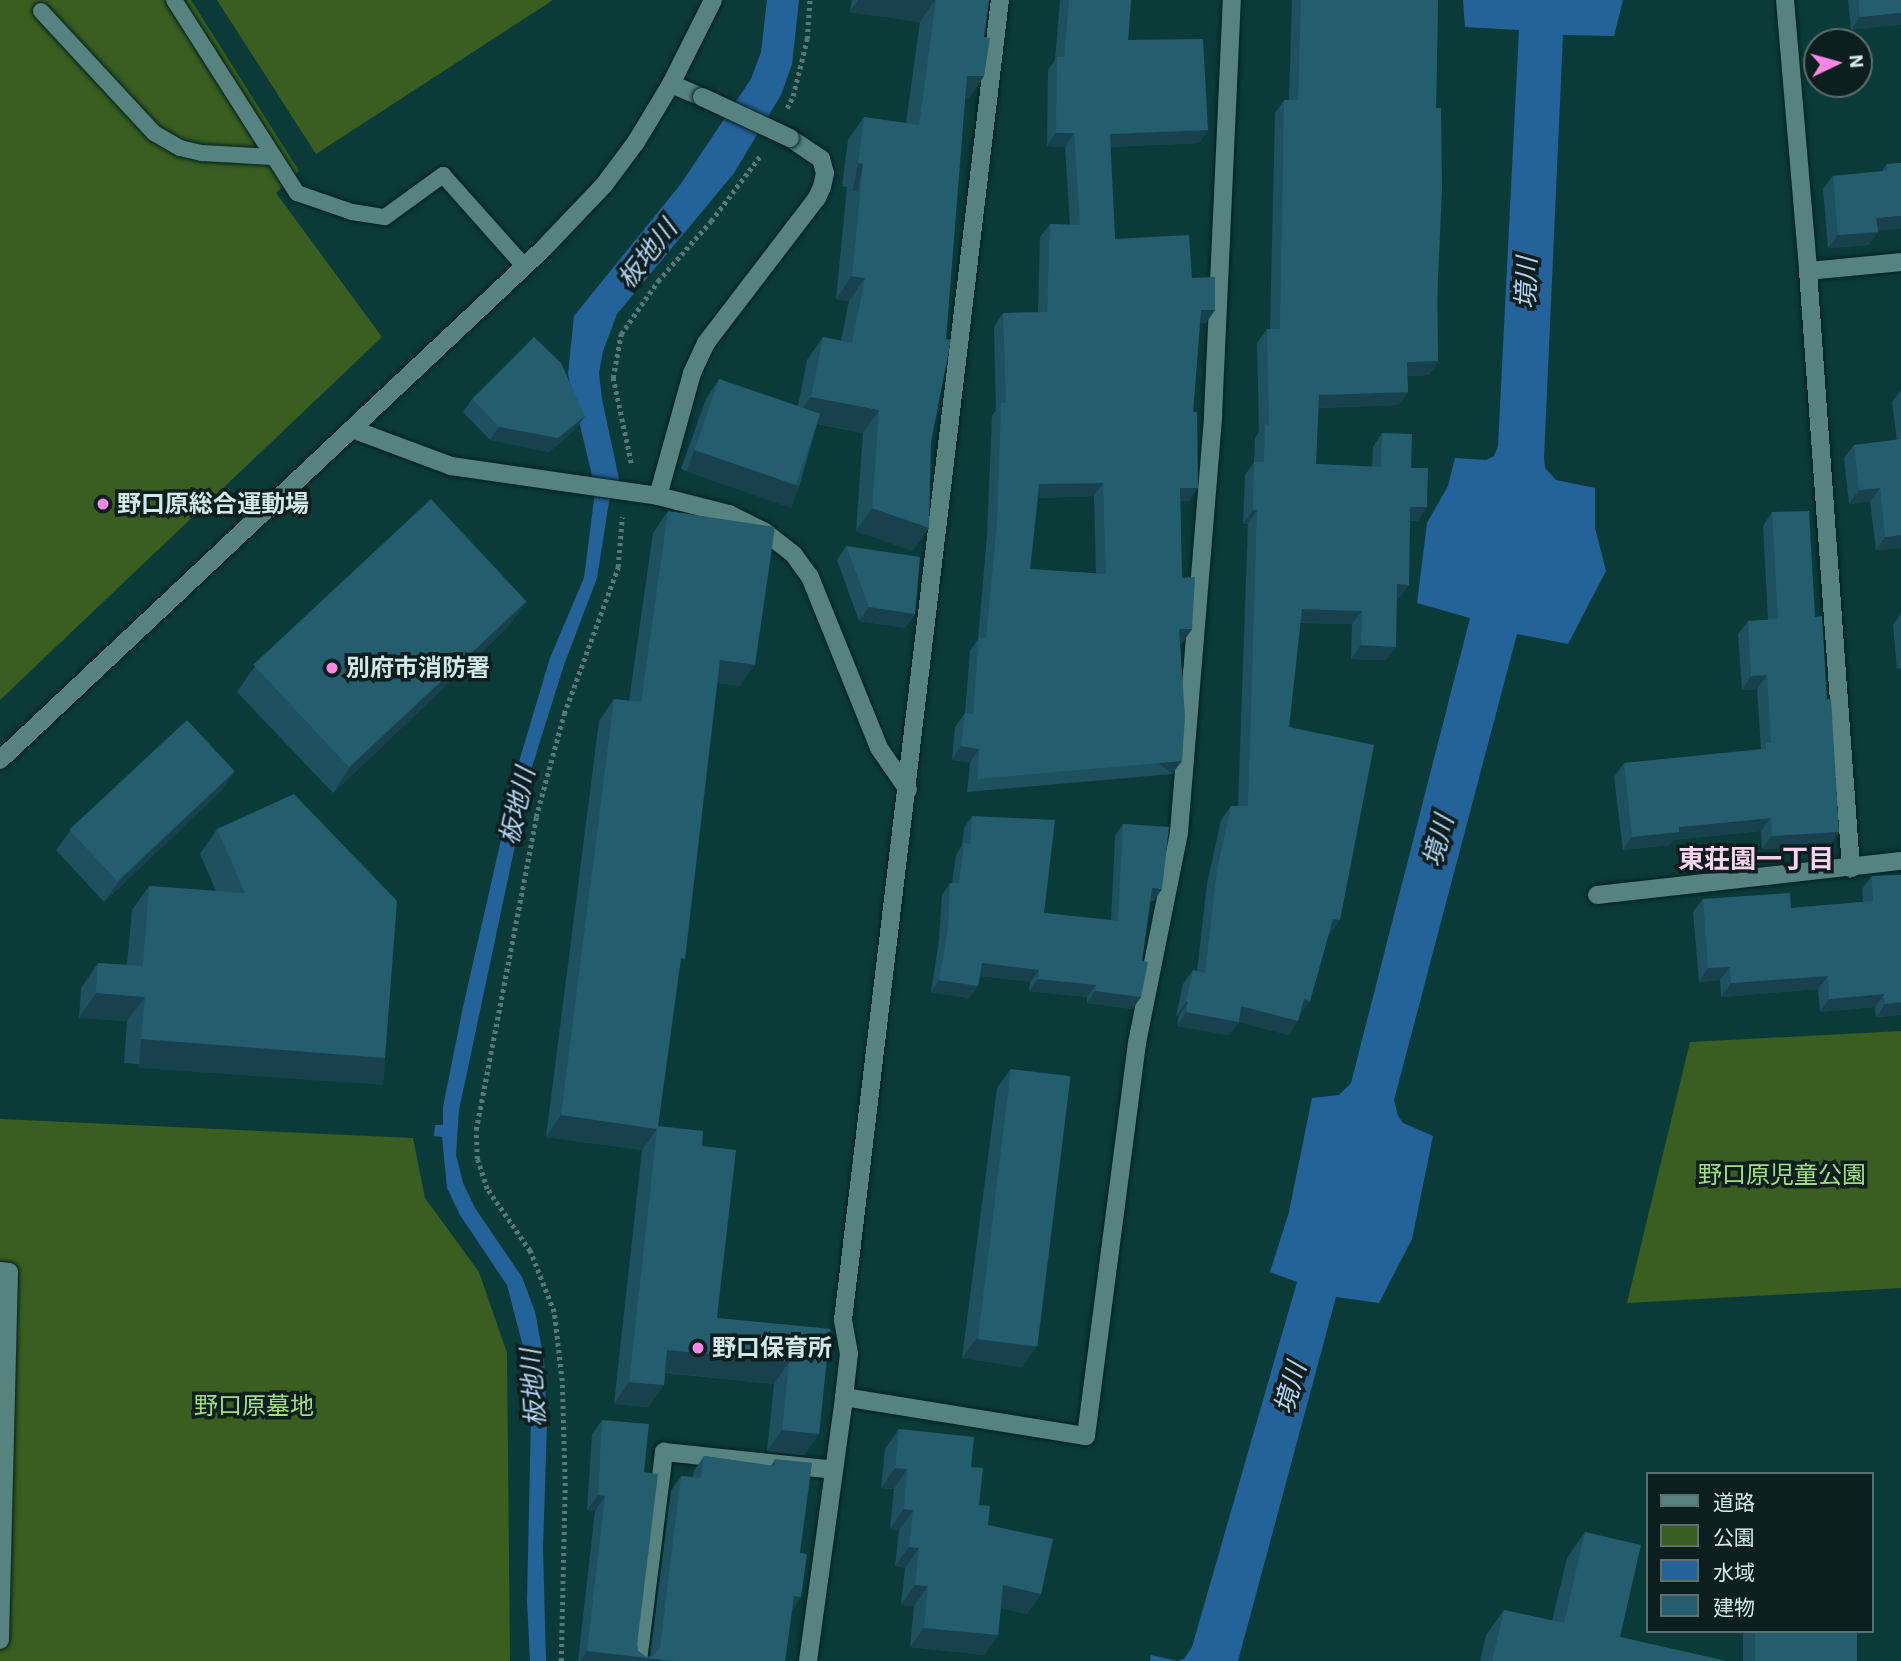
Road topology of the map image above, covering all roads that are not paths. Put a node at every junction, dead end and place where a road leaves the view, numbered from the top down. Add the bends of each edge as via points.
1 (174, 0) edge
2 (713, 0) edge
3 (1000, 0) edge
4 (1233, 0) edge
5 (1785, 0) edge
6 (41, 11) dead end
7 (671, 84) junction
8 (273, 157) junction
9 (1901, 262) edge
10 (525, 267) junction
11 (1808, 271) junction
12 (352, 429) junction
13 (657, 496) junction
14 (0, 761) edge
15 (908, 790) junction
16 (1901, 860) edge
17 (1851, 868) junction
18 (1597, 895) dead end
19 (0, 1271) edge
20 (844, 1397) junction
21 (834, 1470) junction
22 (0, 1640) edge
23 (638, 1661) edge
24 (808, 1661) edge

1 - 8 lane
2 - 7 street
3 - 15 street
4 - 20 street via 1213,415 1179,832 1137,1043 1086,1436
5 - 11 street
6 - 8 lane via 154,133 180,148 202,153
7 - 10 street via 604,185
7 - 13 street, bridge via 790,138 821,159 825,173 817,198 706,343 692,373
8 - 10 lane via 297,193 352,212 385,217 443,175
9 - 11 street
10 - 12 street
11 - 17 street
12 - 13 street via 451,466
12 - 14 street
13 - 15 street via 729,514 765,532 794,555 810,577 879,748
15 - 20 street via 843,1320 849,1354
16 - 17 street
17 - 18 street
19 - 22 street via 9,1272
20 - 21 street
21 - 23 street via 664,1452
21 - 24 street

